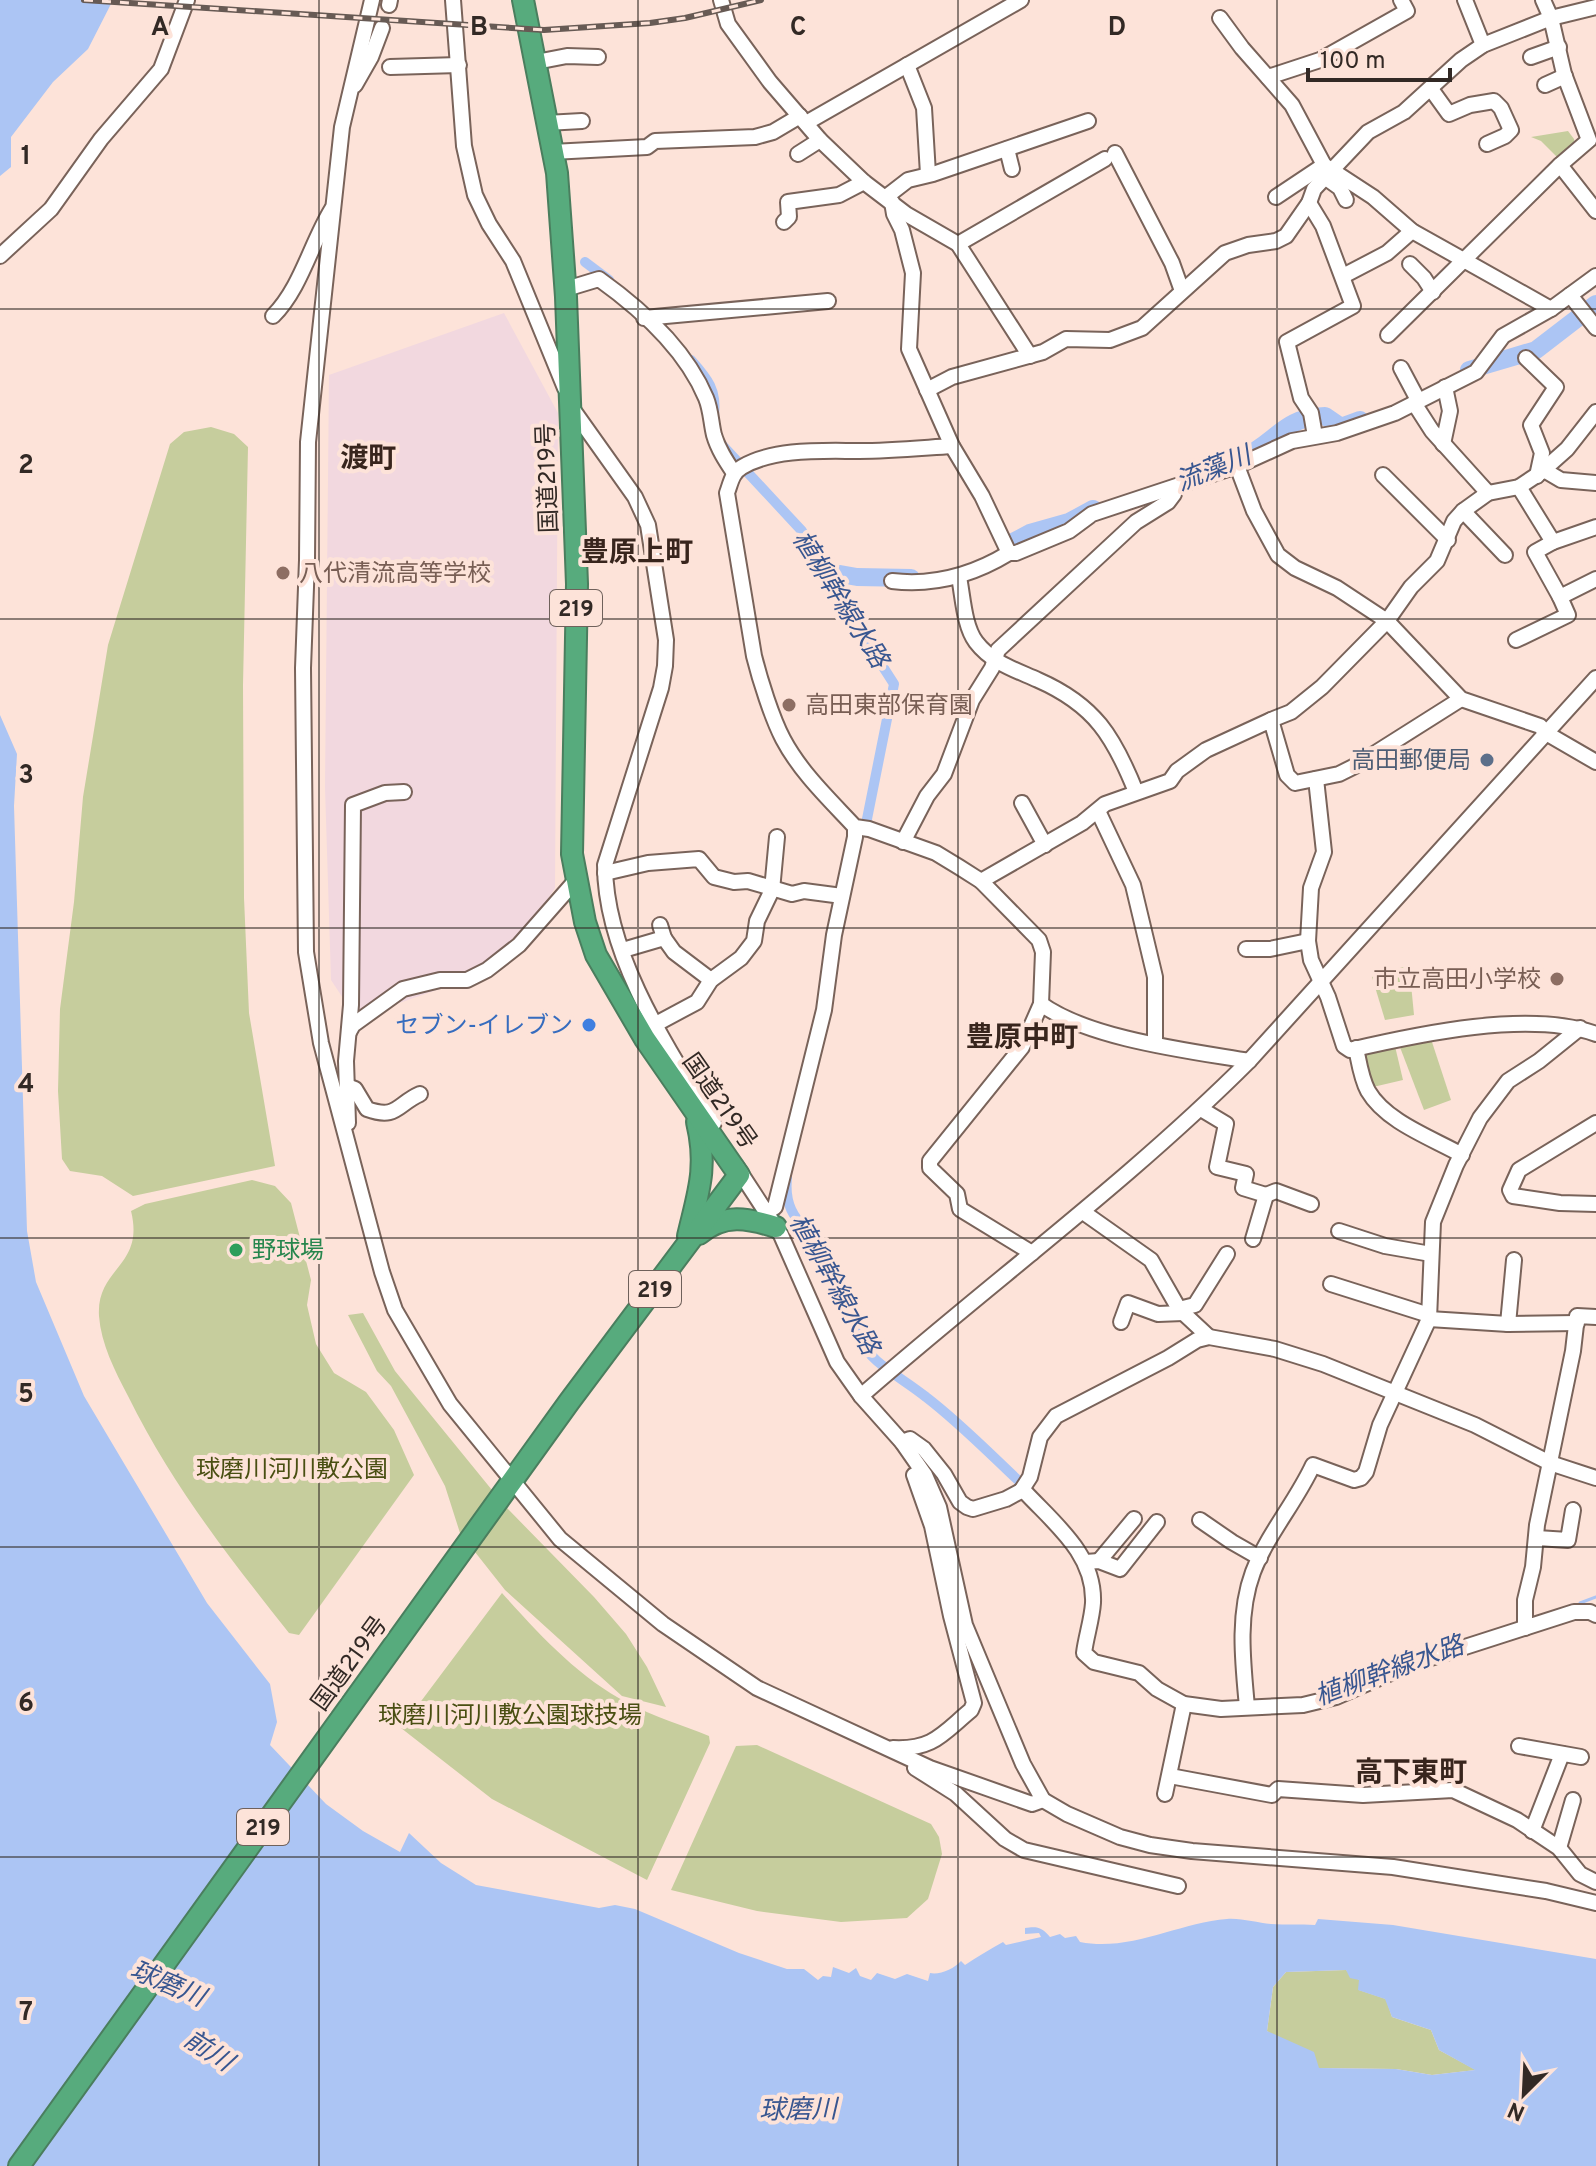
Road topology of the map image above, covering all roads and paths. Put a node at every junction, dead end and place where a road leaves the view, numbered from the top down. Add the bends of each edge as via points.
1 (187, 0) edge
2 (372, 0) edge
3 (453, 0) edge
4 (523, 0) edge
5 (721, 0) edge
6 (1021, 0) edge
7 (1401, 0) edge
8 (1465, 0) edge
9 (1543, 0) edge
10 (1596, 7) edge
11 (1220, 18) dead end
12 (1551, 18) junction
13 (382, 28) dead end
14 (1483, 45) junction
15 (1559, 47) junction
16 (598, 57) dead end
17 (1531, 57) dead end
18 (536, 62) junction
19 (459, 65) junction
20 (907, 65) junction
21 (390, 67) dead end
22 (1565, 76) junction
23 (1268, 77) junction
24 (1545, 85) dead end
25 (351, 87) junction
26 (1431, 89) junction
27 (803, 119) junction
28 (582, 121) dead end
29 (1088, 121) dead end
30 (546, 123) junction
31 (1592, 138) edge
32 (820, 140) junction
33 (1487, 144) dead end
34 (1007, 149) junction
35 (552, 152) junction
36 (798, 154) dead end
37 (1560, 165) junction
38 (1012, 169) dead end
39 (1327, 171) junction
40 (928, 174) junction
41 (864, 182) junction
42 (1276, 197) dead end
43 (889, 199) junction
44 (1346, 200) dead end
45 (1309, 203) junction
46 (335, 206) junction
47 (1596, 211) edge
48 (784, 222) dead end
49 (1412, 231) junction
50 (958, 244) junction
51 (0, 256) edge
52 (1465, 261) junction
53 (1410, 264) dead end
54 (1343, 276) junction
55 (1596, 276) edge
56 (566, 289) junction
57 (1182, 291) junction
58 (1433, 292) junction
59 (1570, 295) junction
60 (828, 301) dead end
61 (1551, 309) junction
62 (273, 316) dead end
63 (644, 318) junction
64 (1589, 318) edge
65 (1388, 335) dead end
66 (1030, 356) junction
67 (1526, 358) dead end
68 (1401, 368) dead end
69 (1445, 387) junction
70 (927, 390) junction
71 (1416, 402) junction
72 (570, 406) junction
73 (1596, 412) edge
74 (1315, 436) junction
75 (1443, 444) junction
76 (952, 446) junction
77 (1237, 466) junction
78 (734, 473) junction
79 (1540, 473) junction
80 (1383, 475) dead end
81 (1596, 483) edge
82 (1175, 487) junction
83 (1519, 487) junction
84 (1488, 493) junction
85 (1463, 511) junction
86 (1596, 527) edge
87 (1448, 540) junction
88 (1553, 542) junction
89 (1009, 553) junction
90 (1505, 555) dead end
91 (959, 577) junction
92 (1596, 579) edge
93 (892, 581) dead end
94 (1560, 597) junction
95 (1387, 621) junction
96 (1516, 640) dead end
97 (995, 659) junction
98 (1596, 678) edge
99 (1461, 699) junction
100 (1271, 720) junction
101 (1546, 733) junction
102 (1596, 762) edge
103 (1316, 779) junction
104 (404, 792) dead end
105 (1136, 792) junction
106 (1022, 803) dead end
107 (1098, 811) junction
108 (855, 827) junction
109 (777, 837) dead end
110 (903, 842) junction
111 (1045, 845) junction
112 (605, 873) junction
113 (577, 879) junction
114 (981, 881) junction
115 (772, 890) junction
116 (842, 896) junction
117 (1308, 941) junction
118 (1246, 949) dead end
119 (623, 950) junction
120 (711, 980) junction
121 (1320, 984) junction
122 (1041, 1004) junction
123 (654, 1025) junction
124 (1580, 1028) junction
125 (349, 1032) junction
126 (1596, 1034) edge
127 (1155, 1044) junction
128 (1356, 1048) junction
129 (1249, 1061) junction
130 (347, 1086) junction
131 (420, 1094) dead end
132 (1201, 1109) junction
133 (695, 1112) junction
134 (1596, 1123) edge
135 (347, 1139) junction
136 (1462, 1155) junction
137 (739, 1175) junction
138 (1266, 1195) junction
139 (1311, 1204) dead end
140 (1596, 1204) edge
141 (1083, 1212) junction
142 (772, 1220) junction
143 (1339, 1231) dead end
144 (1253, 1239) dead end
145 (687, 1244) junction
146 (1032, 1253) junction
147 (1227, 1254) dead end
148 (1431, 1254) junction
149 (1514, 1260) dead end
150 (1331, 1284) dead end
151 (1181, 1311) junction
152 (1429, 1317) junction
153 (1596, 1317) edge
154 (1121, 1322) dead end
155 (1577, 1323) junction
156 (1508, 1324) junction
157 (1209, 1337) junction
158 (1394, 1393) junction
159 (861, 1396) junction
160 (884, 1423) junction
161 (902, 1442) junction
162 (1550, 1463) junction
163 (515, 1478) junction
164 (1596, 1478) edge
165 (1021, 1491) junction
166 (1573, 1510) dead end
167 (1134, 1519) dead end
168 (1200, 1520) dead end
169 (1157, 1522) dead end
170 (1537, 1538) junction
171 (1260, 1558) junction
172 (1091, 1562) junction
173 (1596, 1615) edge
174 (1525, 1625) junction
175 (1184, 1704) junction
176 (1246, 1704) junction
177 (1519, 1746) dead end
178 (889, 1748) junction
179 (1562, 1754) junction
180 (1581, 1757) dead end
181 (1170, 1776) junction
182 (1165, 1794) dead end
183 (1043, 1800) junction
184 (1573, 1800) dead end
185 (1532, 1831) junction
186 (1559, 1848) junction
187 (1596, 1882) edge
188 (1178, 1886) dead end
189 (1596, 1903) edge
190 (19, 2166) edge

1 - 51 street via 161,69 51,209
2 - 25 street
3 - 19 street
4 - 18 highway, 国道219号 / 219
5 - 27 street via 728,24
6 - 20 street
7 - 23 street via 1407,11 1320,60
8 - 14 street
9 - 12 street
10 - 12 street
11 - 23 street
12 - 14 street
12 - 15 street
13 - 25 street via 358,84
14 - 26 street
15 - 17 street
15 - 22 street
16 - 18 street
18 - 30 highway, 国道219号 / 219
19 - 21 street
19 - 72 street via 464,146 475,195 513,261
20 - 27 street
20 - 40 street via 924,108
22 - 24 street
22 - 31 street
23 - 39 street via 1292,105
25 - 46 street
26 - 33 street via 1449,114 1494,101 1511,130
26 - 39 street via 1368,132
27 - 32 street
27 - 35 street via 755,137
28 - 30 street
29 - 34 street
30 - 35 highway, 国道219号 / 219
31 - 37 street
32 - 36 street
32 - 41 street
34 - 38 street
34 - 40 street
35 - 56 highway, 国道219号 / 219
37 - 47 street
37 - 52 street
39 - 42 street
39 - 44 street
39 - 45 street
39 - 49 street via 1373,197
40 - 43 street via 908,180
41 - 43 street
41 - 48 street via 839,195 788,202
43 - 50 street
43 - 70 street via 913,273 909,349
45 - 54 street
45 - 57 street via 1286,236 1225,253
46 - 62 street via 286,304
46 - 135 street via 308,442 303,780 306,952 321,1043
49 - 52 street
49 - 54 street via 1387,253
50 - 57 street via 1110,156 1172,263
50 - 66 street
52 - 58 street
52 - 61 street
53 - 58 street
54 - 74 street via 1353,306 1287,342
55 - 59 street
56 - 63 street via 599,279
56 - 72 highway, 国道219号 / 219
57 - 66 street via 1129,334 1102,341 1066,339
58 - 65 street
59 - 61 street
59 - 64 street
60 - 63 street
61 - 69 street via 1503,336 1480,366
63 - 78 street via 689,366 707,399 721,453
66 - 70 street via 952,377
67 - 79 street via 1556,387 1531,425 1542,453
68 - 71 street
69 - 71 street
69 - 75 street via 1450,411
70 - 76 street
71 - 74 street via 1337,433
71 - 75 street
72 - 112 street via 635,497 648,525 666,640 661,688
72 - 113 highway, 国道219号 / 219 via 577,584 572,854
73 - 79 street
74 - 77 street
75 - 84 street
76 - 78 street via 815,450 762,459
76 - 89 street
77 - 82 street
77 - 95 street via 1278,555
78 - 108 street via 727,493 761,681 783,739 809,779
79 - 81 street
79 - 83 street
80 - 87 street
82 - 89 street via 1092,514 1069,531
82 - 97 street via 1168,502 1136,522 998,650
83 - 84 street
83 - 88 street
84 - 85 street
85 - 87 street
85 - 90 street
86 - 88 street
87 - 95 street
88 - 94 street via 1535,552
89 - 91 street
91 - 93 street
91 - 97 street via 974,640
92 - 94 street
94 - 96 street via 1568,615
95 - 99 street
95 - 100 street via 1322,687 1291,712
97 - 105 street via 1091,713 1111,736
97 - 110 street via 972,700 944,774
98 - 101 street
99 - 101 street via 1525,720
99 - 103 street via 1355,766
100 - 103 street via 1290,780
100 - 105 street via 1206,750 1170,781
101 - 102 street
101 - 121 street
103 - 117 street via 1324,852 1311,888
104 - 125 street via 353,805
105 - 107 street
106 - 111 street
107 - 111 street
107 - 127 street via 1133,885 1155,977
108 - 110 street
108 - 116 street
109 - 115 street
110 - 114 street via 936,853
111 - 114 street
112 - 115 street via 699,859 714,877
112 - 119 street via 606,896
113 - 125 street via 519,945 487,970 467,980 403,989
113 - 133 highway, 国道219号 / 219 via 596,955
114 - 122 street via 1039,940
115 - 116 street
115 - 120 street via 754,941
116 - 142 street via 813,1060
117 - 118 street
117 - 121 street
119 - 120 street via 662,931 674,952
119 - 123 street
120 - 123 street via 697,1002
121 - 128 street via 1344,1046
121 - 129 street
122 - 127 street via 1066,1018
122 - 146 street via 1020,1052 930,1161 930,1168 957,1194 960,1209
123 - 137 street via 718,1128
124 - 126 street
124 - 128 street via 1500,1024
124 - 136 street via 1508,1081 1480,1118
125 - 130 street
127 - 129 street
128 - 136 street via 1368,1091 1381,1107
129 - 132 street
130 - 131 street via 355,1089 367,1109 378,1113 391,1113
130 - 135 street
132 - 138 street via 1226,1124 1217,1167 1246,1174 1243,1188
132 - 141 street
133 - 137 highway, 国道219号 / 219
133 - 145 highway via 702,1142 701,1186
134 - 140 street via 1519,1170 1510,1190 1513,1196
135 - 163 street via 382,1272 401,1322 450,1404
136 - 148 street via 1433,1222
137 - 142 street
137 - 145 highway, 国道219号 / 219
138 - 139 street via 1276,1191
138 - 144 street
141 - 146 street
141 - 151 street via 1151,1260
142 - 145 highway via 715,1222
142 - 159 street via 837,1362
143 - 148 street
145 - 163 highway, 国道219号 / 219
146 - 159 street
147 - 151 street via 1195,1305
148 - 152 street
149 - 156 street
150 - 152 street
151 - 154 street via 1158,1314 1128,1303
151 - 157 street
152 - 156 street
152 - 158 street
153 - 155 street via 1577,1316
155 - 156 street
155 - 162 street
157 - 158 street via 1301,1357
157 - 165 street via 1056,1416 1040,1437
158 - 162 street
158 - 171 street via 1366,1472 1354,1480 1313,1465
159 - 160 street
160 - 161 street
160 - 178 street via 920,1486 974,1703 930,1745
161 - 165 street via 910,1439 924,1449 967,1507
161 - 183 street via 939,1507 965,1625
162 - 164 street
162 - 170 street
163 - 178 street via 560,1539 699,1650 757,1688
163 - 190 highway, 国道219号 / 219
165 - 172 street
166 - 170 street via 1568,1540
167 - 172 street
168 - 171 street
169 - 172 street via 1120,1569
170 - 174 street
171 - 176 street via 1242,1627
172 - 175 street via 1093,1603 1084,1653 1094,1662 1139,1673
173 - 174 street via 1574,1612
174 - 176 street via 1319,1703
175 - 176 street via 1221,1709
175 - 181 street
177 - 179 street
178 - 183 street via 1013,1798 1032,1804
178 - 188 street via 1024,1850
179 - 180 street
179 - 185 street
181 - 182 street
181 - 185 street via 1263,1795 1278,1789 1363,1795 1453,1790
183 - 189 street via 1120,1837 1150,1845 1393,1867
184 - 186 street
185 - 186 street
186 - 187 street via 1580,1874

